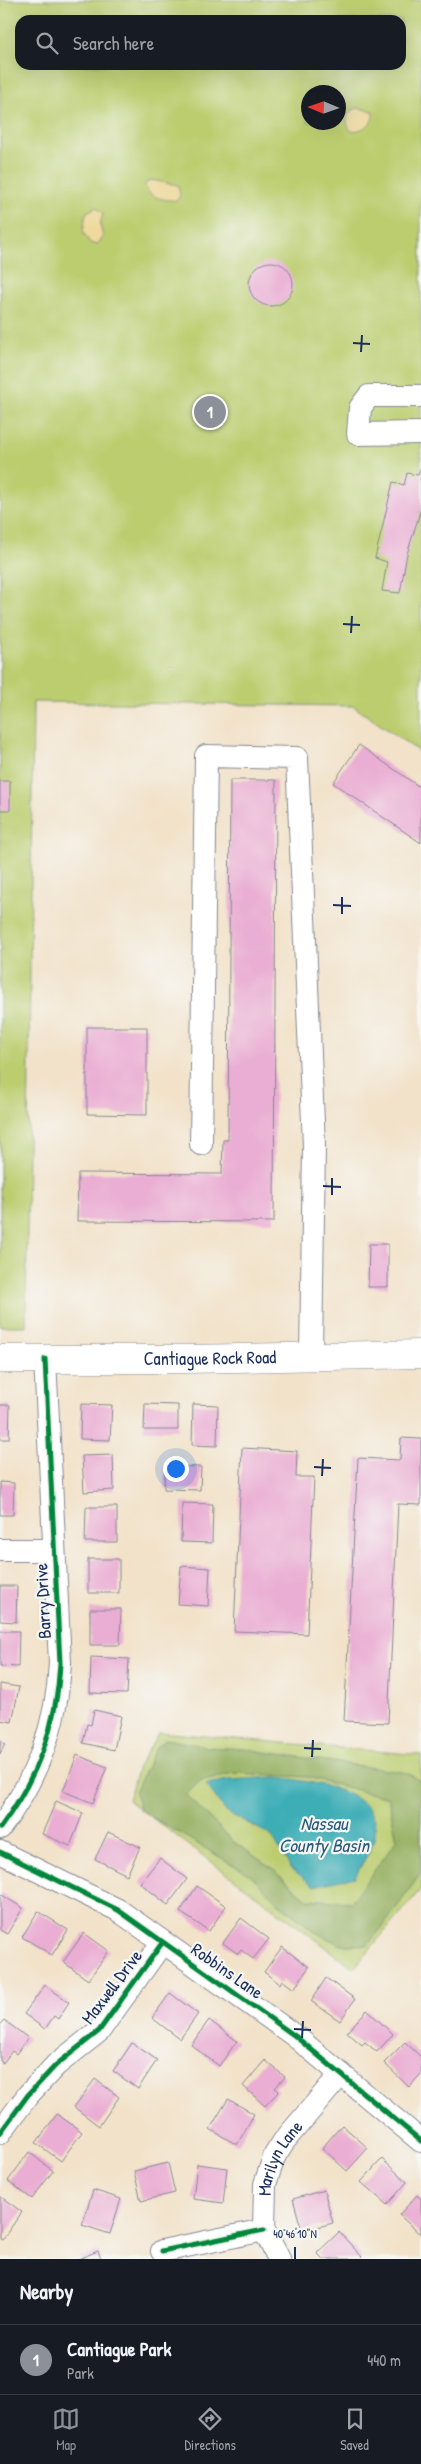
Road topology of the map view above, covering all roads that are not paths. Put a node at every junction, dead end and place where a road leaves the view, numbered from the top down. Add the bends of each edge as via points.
1 (421, 396) edge
2 (421, 433) edge
3 (201, 1144) dead end
4 (421, 1354) edge
5 (310, 1357) junction
6 (0, 1359) edge
7 (45, 1359) junction
8 (0, 1550) edge
9 (54, 1550) junction
10 (0, 1828) edge
11 (0, 1852) edge
12 (162, 1943) junction
13 (341, 2074) junction
14 (0, 2133) edge
15 (421, 2140) edge
16 (264, 2230) junction
17 (162, 2252) dead end
18 (279, 2259) edge

1 - 2 street via 369,396 360,408 358,434
3 - 5 street via 206,756 297,758 314,1145
4 - 5 main road, Cantiague Rock Road
5 - 7 main road, Cantiague Rock Road
6 - 7 main road, Cantiague Rock Road
7 - 9 street, Barry Drive
8 - 9 street
9 - 10 street, Barry Drive via 60,1663 53,1722 33,1776
11 - 12 street, Robbins Lane via 118,1910
12 - 13 street, Robbins Lane via 295,2036
12 - 14 street, Maxwell Drive via 99,2031 56,2065 28,2095
13 - 15 street, Robbins Lane
13 - 16 street, Marilyn Lane via 275,2155 265,2184
16 - 17 street
16 - 18 street, Marilyn Lane

